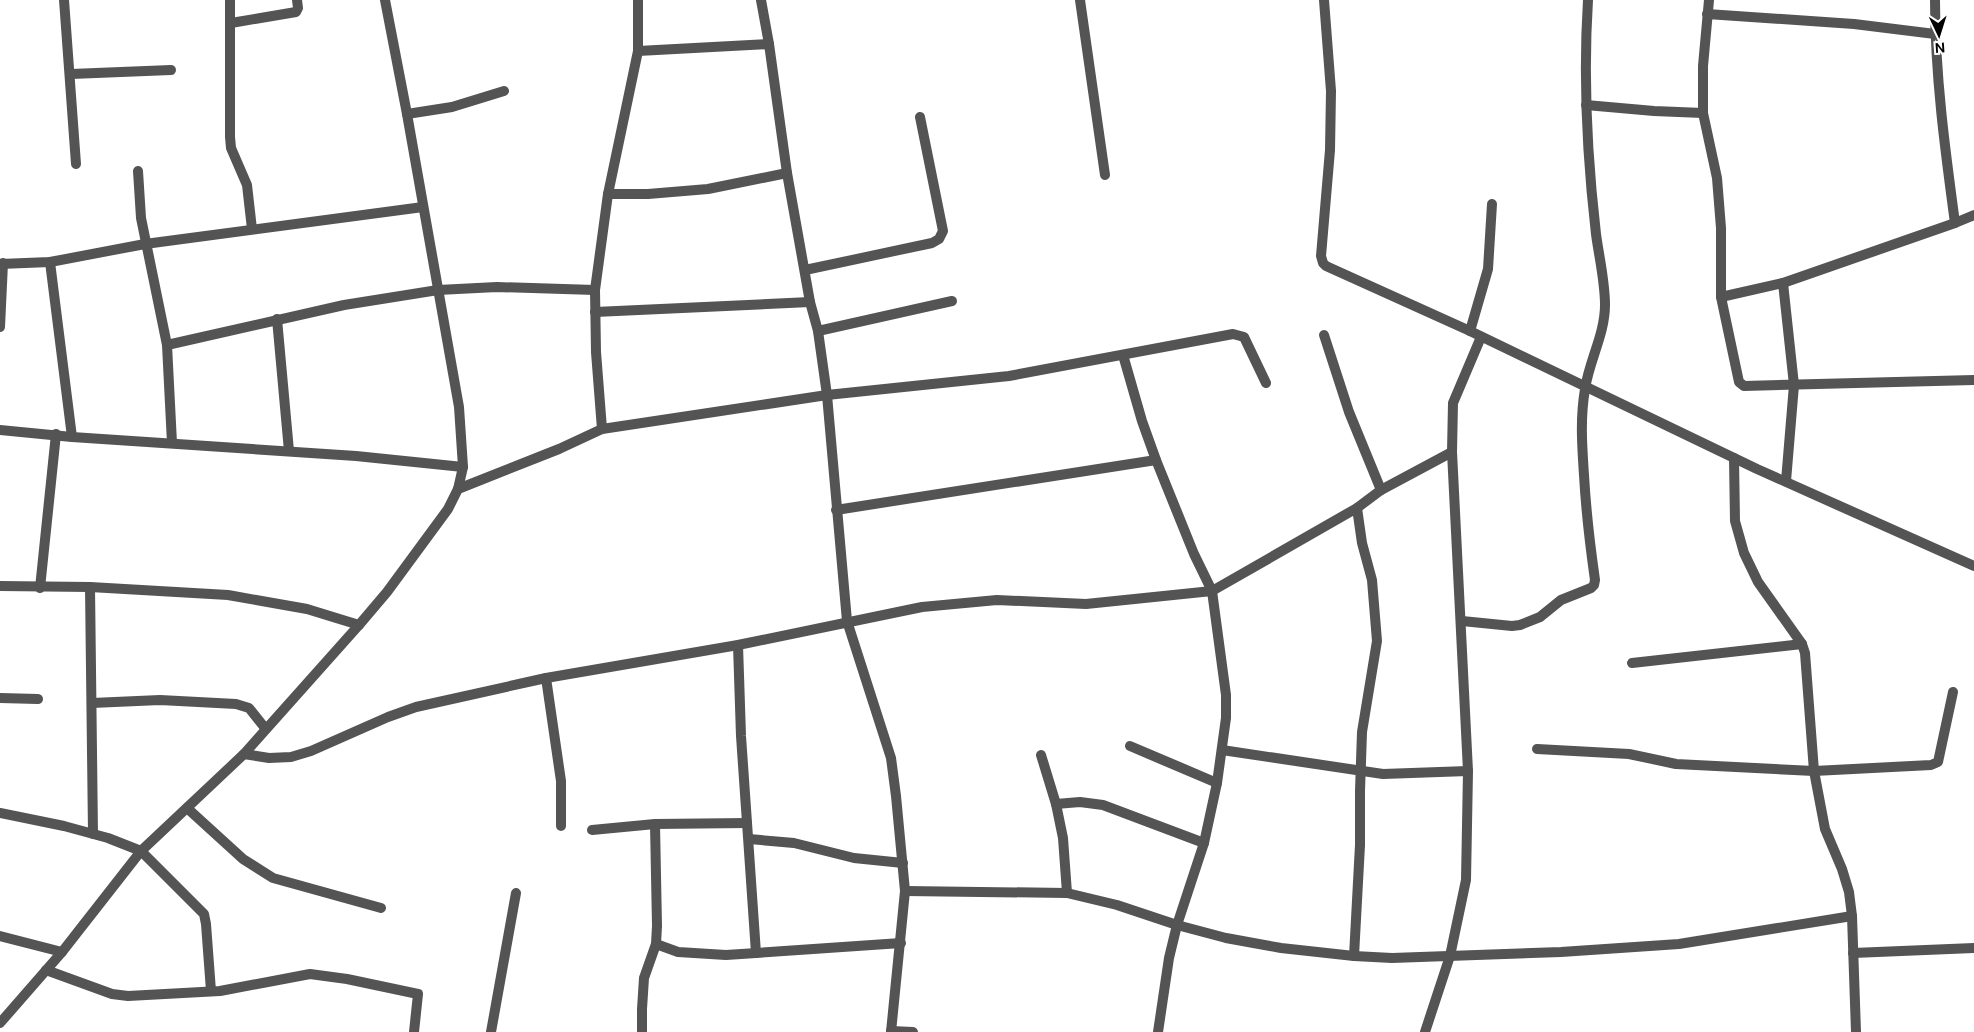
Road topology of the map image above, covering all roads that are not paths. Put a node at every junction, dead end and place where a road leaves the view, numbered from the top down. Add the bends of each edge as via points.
1 (64, 0) edge
2 (230, 0) edge
3 (297, 0) edge
4 (385, 0) edge
5 (638, 0) edge
6 (761, 0) edge
7 (1080, 0) edge
8 (1324, 0) edge
9 (1588, 0) edge
10 (1709, 0) edge
11 (1935, 0) edge
12 (1707, 14) junction
13 (231, 23) junction
14 (1935, 34) junction
15 (769, 44) junction
16 (638, 51) junction
17 (171, 70) dead end
18 (70, 74) junction
19 (504, 91) dead end
20 (1586, 105) junction
21 (1703, 113) junction
22 (407, 114) junction
23 (920, 117) dead end
24 (76, 164) dead end
25 (138, 171) dead end
26 (787, 173) junction
27 (1105, 175) dead end
28 (608, 194) junction
29 (1492, 204) dead end
30 (423, 207) junction
31 (1974, 215) edge
32 (1955, 223) junction
33 (252, 229) junction
34 (145, 244) junction
35 (50, 262) junction
36 (1, 264) edge
37 (805, 270) junction
38 (1783, 283) junction
39 (438, 290) junction
40 (595, 290) junction
41 (1721, 297) junction
42 (952, 300) dead end
43 (810, 302) junction
44 (595, 312) junction
45 (276, 319) junction
46 (0, 327) edge
47 (1470, 331) junction
48 (818, 332) junction
49 (1324, 335) dead end
50 (1481, 337) junction
51 (167, 345) junction
52 (1123, 355) junction
53 (1974, 380) edge
54 (1266, 383) dead end
55 (1794, 385) junction
56 (1585, 387) junction
57 (827, 395) junction
58 (602, 429) junction
59 (0, 430) edge
60 (56, 434) junction
61 (72, 437) junction
62 (172, 442) junction
63 (289, 451) junction
64 (1452, 452) junction
65 (1734, 458) junction
66 (1156, 460) junction
67 (463, 467) junction
68 (1786, 481) junction
69 (458, 489) junction
70 (1381, 490) junction
71 (1357, 508) junction
72 (836, 510) junction
73 (1974, 566) edge
74 (0, 586) edge
75 (90, 587) junction
76 (40, 588) junction
77 (1212, 591) junction
78 (847, 621) junction
79 (1462, 621) junction
80 (359, 625) junction
81 (1802, 644) junction
82 (738, 645) junction
83 (1632, 663) dead end
84 (546, 678) junction
85 (1953, 692) dead end
86 (0, 698) edge
87 (38, 699) dead end
88 (92, 703) junction
89 (265, 728) junction
90 (1130, 746) dead end
91 (1537, 749) dead end
92 (1222, 750) junction
93 (244, 754) junction
94 (1041, 755) dead end
95 (1360, 771) junction
96 (1468, 771) junction
97 (1814, 771) junction
98 (1217, 783) junction
99 (1056, 804) junction
100 (187, 808) junction
101 (0, 813) edge
102 (747, 823) junction
103 (655, 824) junction
104 (561, 826) dead end
105 (592, 830) dead end
106 (93, 834) junction
107 (749, 839) junction
108 (1204, 842) junction
109 (142, 851) junction
110 (903, 863) junction
111 (905, 891) junction
112 (1067, 893) junction
113 (516, 894) dead end
114 (381, 908) dead end
115 (1852, 916) junction
116 (1177, 925) junction
117 (0, 936) edge
118 (901, 943) junction
119 (656, 944) junction
120 (1974, 948) edge
121 (62, 952) junction
122 (756, 953) junction
123 (1853, 953) junction
124 (1354, 956) junction
125 (1450, 956) junction
126 (46, 970) junction
127 (211, 992) junction
128 (0, 1023) edge
129 (891, 1031) edge
130 (414, 1032) edge
131 (491, 1032) edge
132 (642, 1032) edge
133 (913, 1032) edge
134 (1158, 1032) edge
135 (1425, 1032) edge
136 (1856, 1032) edge

1 - 18 street
2 - 13 street
3 - 13 street via 296,12
4 - 22 street
5 - 16 street
6 - 15 street
7 - 27 street
8 - 47 street via 1331,91 1323,263
9 - 20 street via 1584,53
10 - 12 street
11 - 14 street
12 - 14 street via 1854,24
12 - 21 street
13 - 33 street via 231,148 246,185
14 - 32 street via 1941,119
15 - 16 street
15 - 26 street
16 - 28 street
17 - 18 street
18 - 24 street
19 - 22 street via 452,107
20 - 21 street
20 - 56 street via 1605,306
21 - 41 street via 1716,178 1721,228
22 - 30 street
23 - 37 street via 943,231 939,239
25 - 34 street
26 - 28 street via 708,189
26 - 37 street
28 - 40 street
29 - 47 street via 1488,269
30 - 33 street
30 - 39 street
31 - 32 street
32 - 38 street
33 - 34 street
34 - 35 street
34 - 51 street
35 - 36 street
35 - 61 street
36 - 46 street
37 - 43 street
38 - 41 street
38 - 55 street
39 - 40 street via 497,287
39 - 45 street
39 - 67 street via 459,407
40 - 44 street
41 - 55 street via 1739,382 1744,386
42 - 48 street
43 - 44 street
43 - 48 street
44 - 58 street
45 - 51 street
45 - 63 street
47 - 50 street
48 - 57 street
49 - 70 street via 1349,412
50 - 56 street
50 - 64 street via 1453,403
51 - 62 street
52 - 54 street via 1233,334 1244,337
52 - 57 street via 1009,376
52 - 66 street
53 - 55 street
55 - 68 street
56 - 65 street
56 - 79 street via 1580,423 1594,585 1520,625
57 - 58 street
57 - 72 street
58 - 69 street
59 - 60 street
60 - 61 street
60 - 76 street
61 - 62 street
62 - 63 street
63 - 67 street
64 - 70 street
64 - 79 street
65 - 68 street
65 - 81 street via 1735,520 1744,553 1758,582
66 - 72 street
66 - 77 street
67 - 69 street
68 - 73 street
69 - 80 street via 443,516
70 - 71 street
71 - 77 street
71 - 95 street via 1372,580 1378,641 1364,719
72 - 78 street
74 - 76 street
75 - 76 street
75 - 80 street via 228,595 307,609
75 - 88 street
77 - 78 street via 1086,604 987,601 922,606
77 - 92 street via 1226,695
78 - 82 street
78 - 110 street via 891,758
79 - 96 street via 1460,638
80 - 89 street
81 - 83 street
81 - 97 street
82 - 84 street
82 - 102 street
84 - 93 street via 416,707 291,757
84 - 104 street via 561,781
85 - 97 street via 1938,762
86 - 87 street
88 - 89 street via 160,700 236,704 249,708
88 - 106 street
89 - 93 street
90 - 98 street
91 - 97 street via 1629,754 1676,764
92 - 95 street
92 - 98 street
93 - 100 street
94 - 99 street
95 - 96 street via 1393,774
95 - 124 street
96 - 125 street via 1466,880
97 - 115 street via 1824,829 1842,869
98 - 108 street
99 - 108 street via 1080,802 1103,806
99 - 112 street via 1063,838
100 - 109 street
100 - 114 street via 243,859 273,878
101 - 106 street
102 - 103 street
102 - 107 street
103 - 105 street
103 - 119 street
106 - 109 street
107 - 110 street via 807,846 854,858
107 - 122 street
108 - 116 street
109 - 121 street
109 - 127 street via 204,914
110 - 111 street
111 - 112 street
111 - 118 street
112 - 116 street
113 - 131 street
115 - 123 street
115 - 125 street via 1680,944
116 - 124 street via 1280,948
116 - 134 street
117 - 121 street
118 - 122 street
118 - 129 street
119 - 122 street via 678,952
119 - 132 street via 644,978
120 - 123 street
121 - 126 street
123 - 136 street
124 - 125 street
125 - 135 street
126 - 127 street via 112,994
126 - 128 street
127 - 130 street via 310,974 414,992 418,994
129 - 133 street

